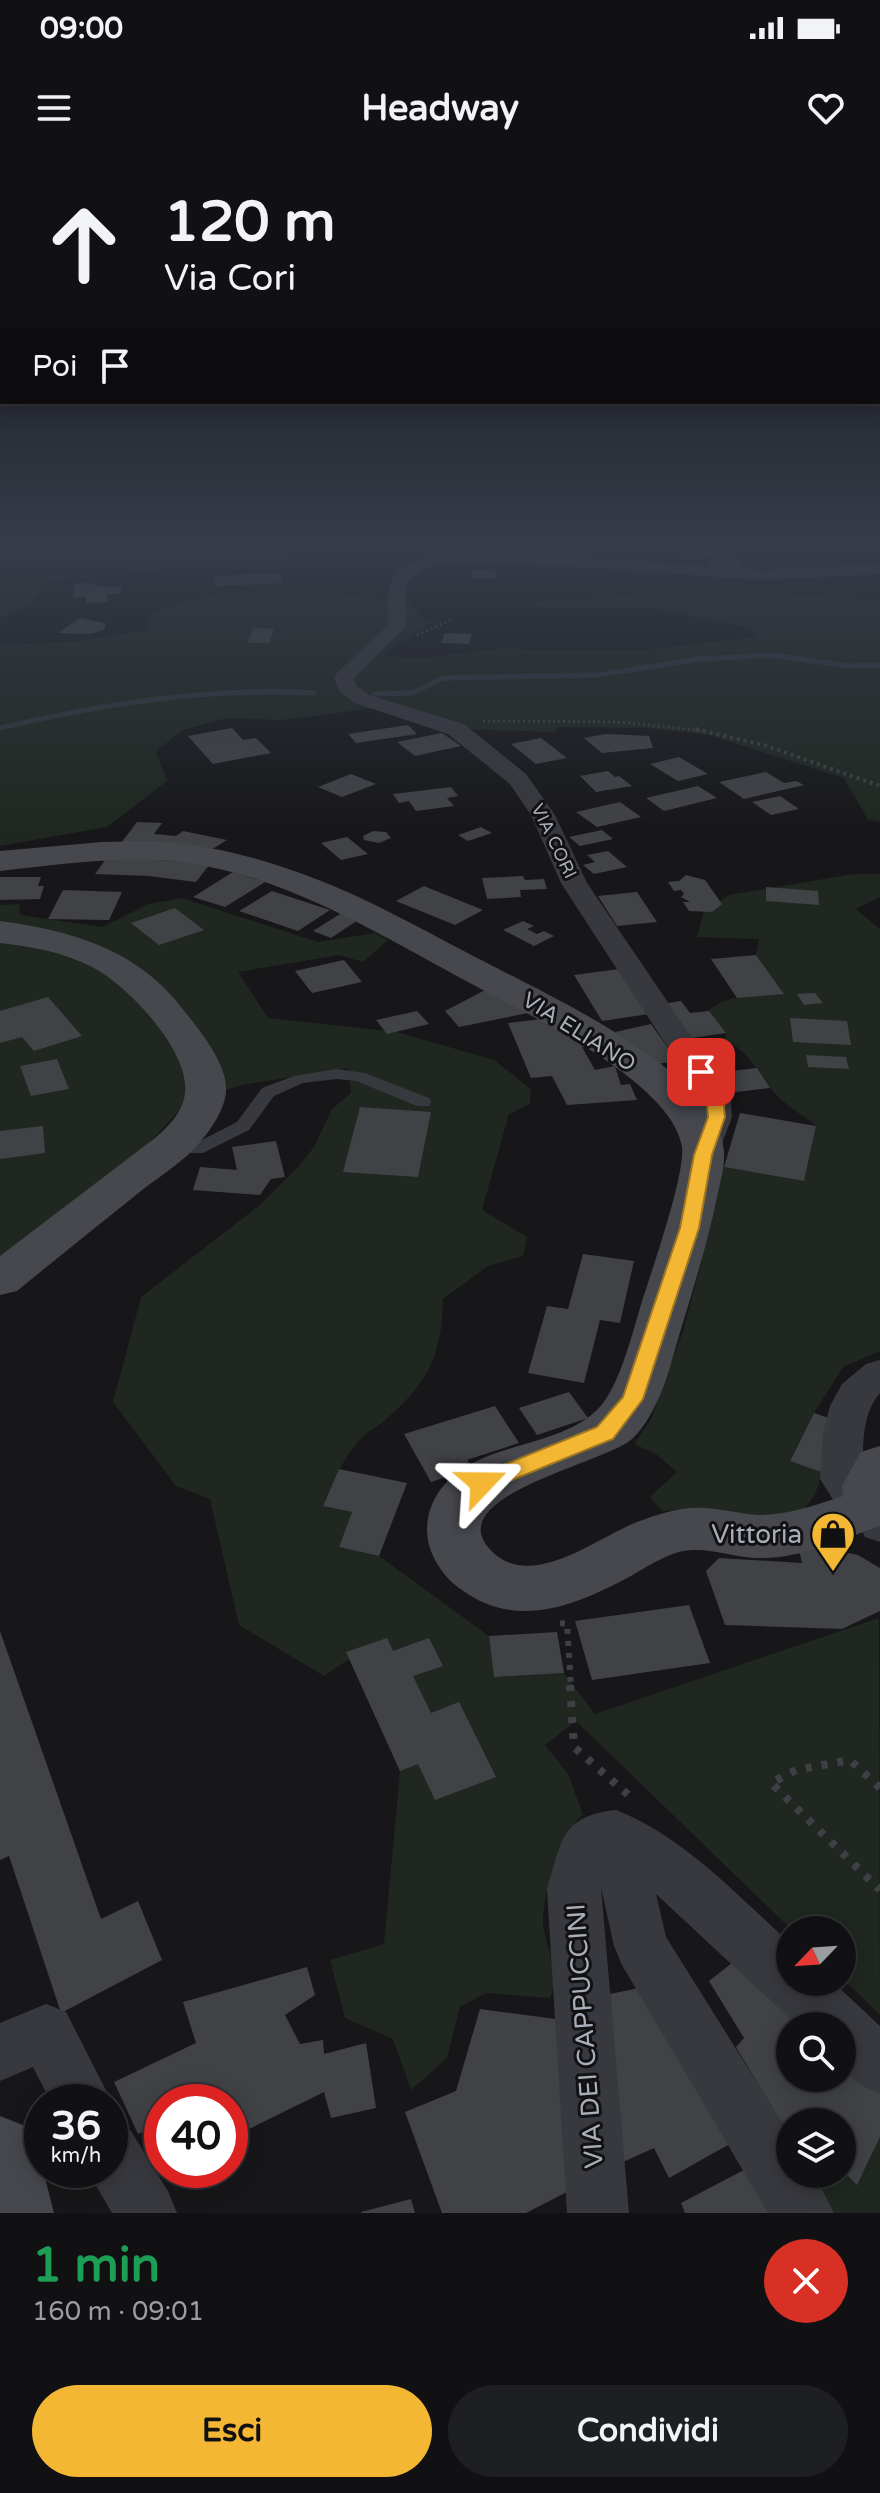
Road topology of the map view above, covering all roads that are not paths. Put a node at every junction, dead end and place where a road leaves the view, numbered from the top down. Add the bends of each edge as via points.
1 (379, 642) edge
2 (0, 861) edge
3 (0, 932) edge
4 (423, 1102) dead end
5 (176, 1141) junction
6 (703, 1155) junction
7 (0, 1280) edge
8 (880, 1374) edge
9 (875, 1496) edge
10 (629, 1820) junction
11 (776, 1967) edge
12 (807, 1996) edge
13 (823, 2012) edge
14 (856, 2043) edge
15 (0, 2052) edge
16 (880, 2065) edge
17 (73, 2084) edge
18 (0, 2155) edge
19 (128, 2182) edge
20 (14, 2213) edge
21 (146, 2213) edge
22 (598, 2213) edge
23 (803, 2213) edge

1 - 6 street, VIA CORI via 345,674 344,682 366,701 456,729 505,766 532,796 574,883 714,1094 716,1117
2 - 6 street, VIA ELIANO via 156,850 220,860 314,889 399,929 602,1041 663,1086 688,1112 699,1131
3 - 5 street via 53,939 93,954 126,971 165,1006 206,1082 201,1109
4 - 5 lane via 359,1076 320,1075 268,1092 243,1126 228,1135 197,1149
5 - 7 street
6 - 9 street, VIA ELIANO via 689,1228 626,1411 605,1433 468,1492 455,1514 456,1545 485,1578 530,1590 574,1578 671,1532 699,1528 769,1537
8 - 9 street via 848,1403 841,1479 849,1490
10 - 11 street via 649,1855
10 - 22 street, VIA DEI CAPPUCCINI via 596,1836 586,1848 574,1889
10 - 23 street via 641,1946
12 - 13 street
14 - 16 street
15 - 17 street via 46,2032
18 - 20 street
19 - 21 street

